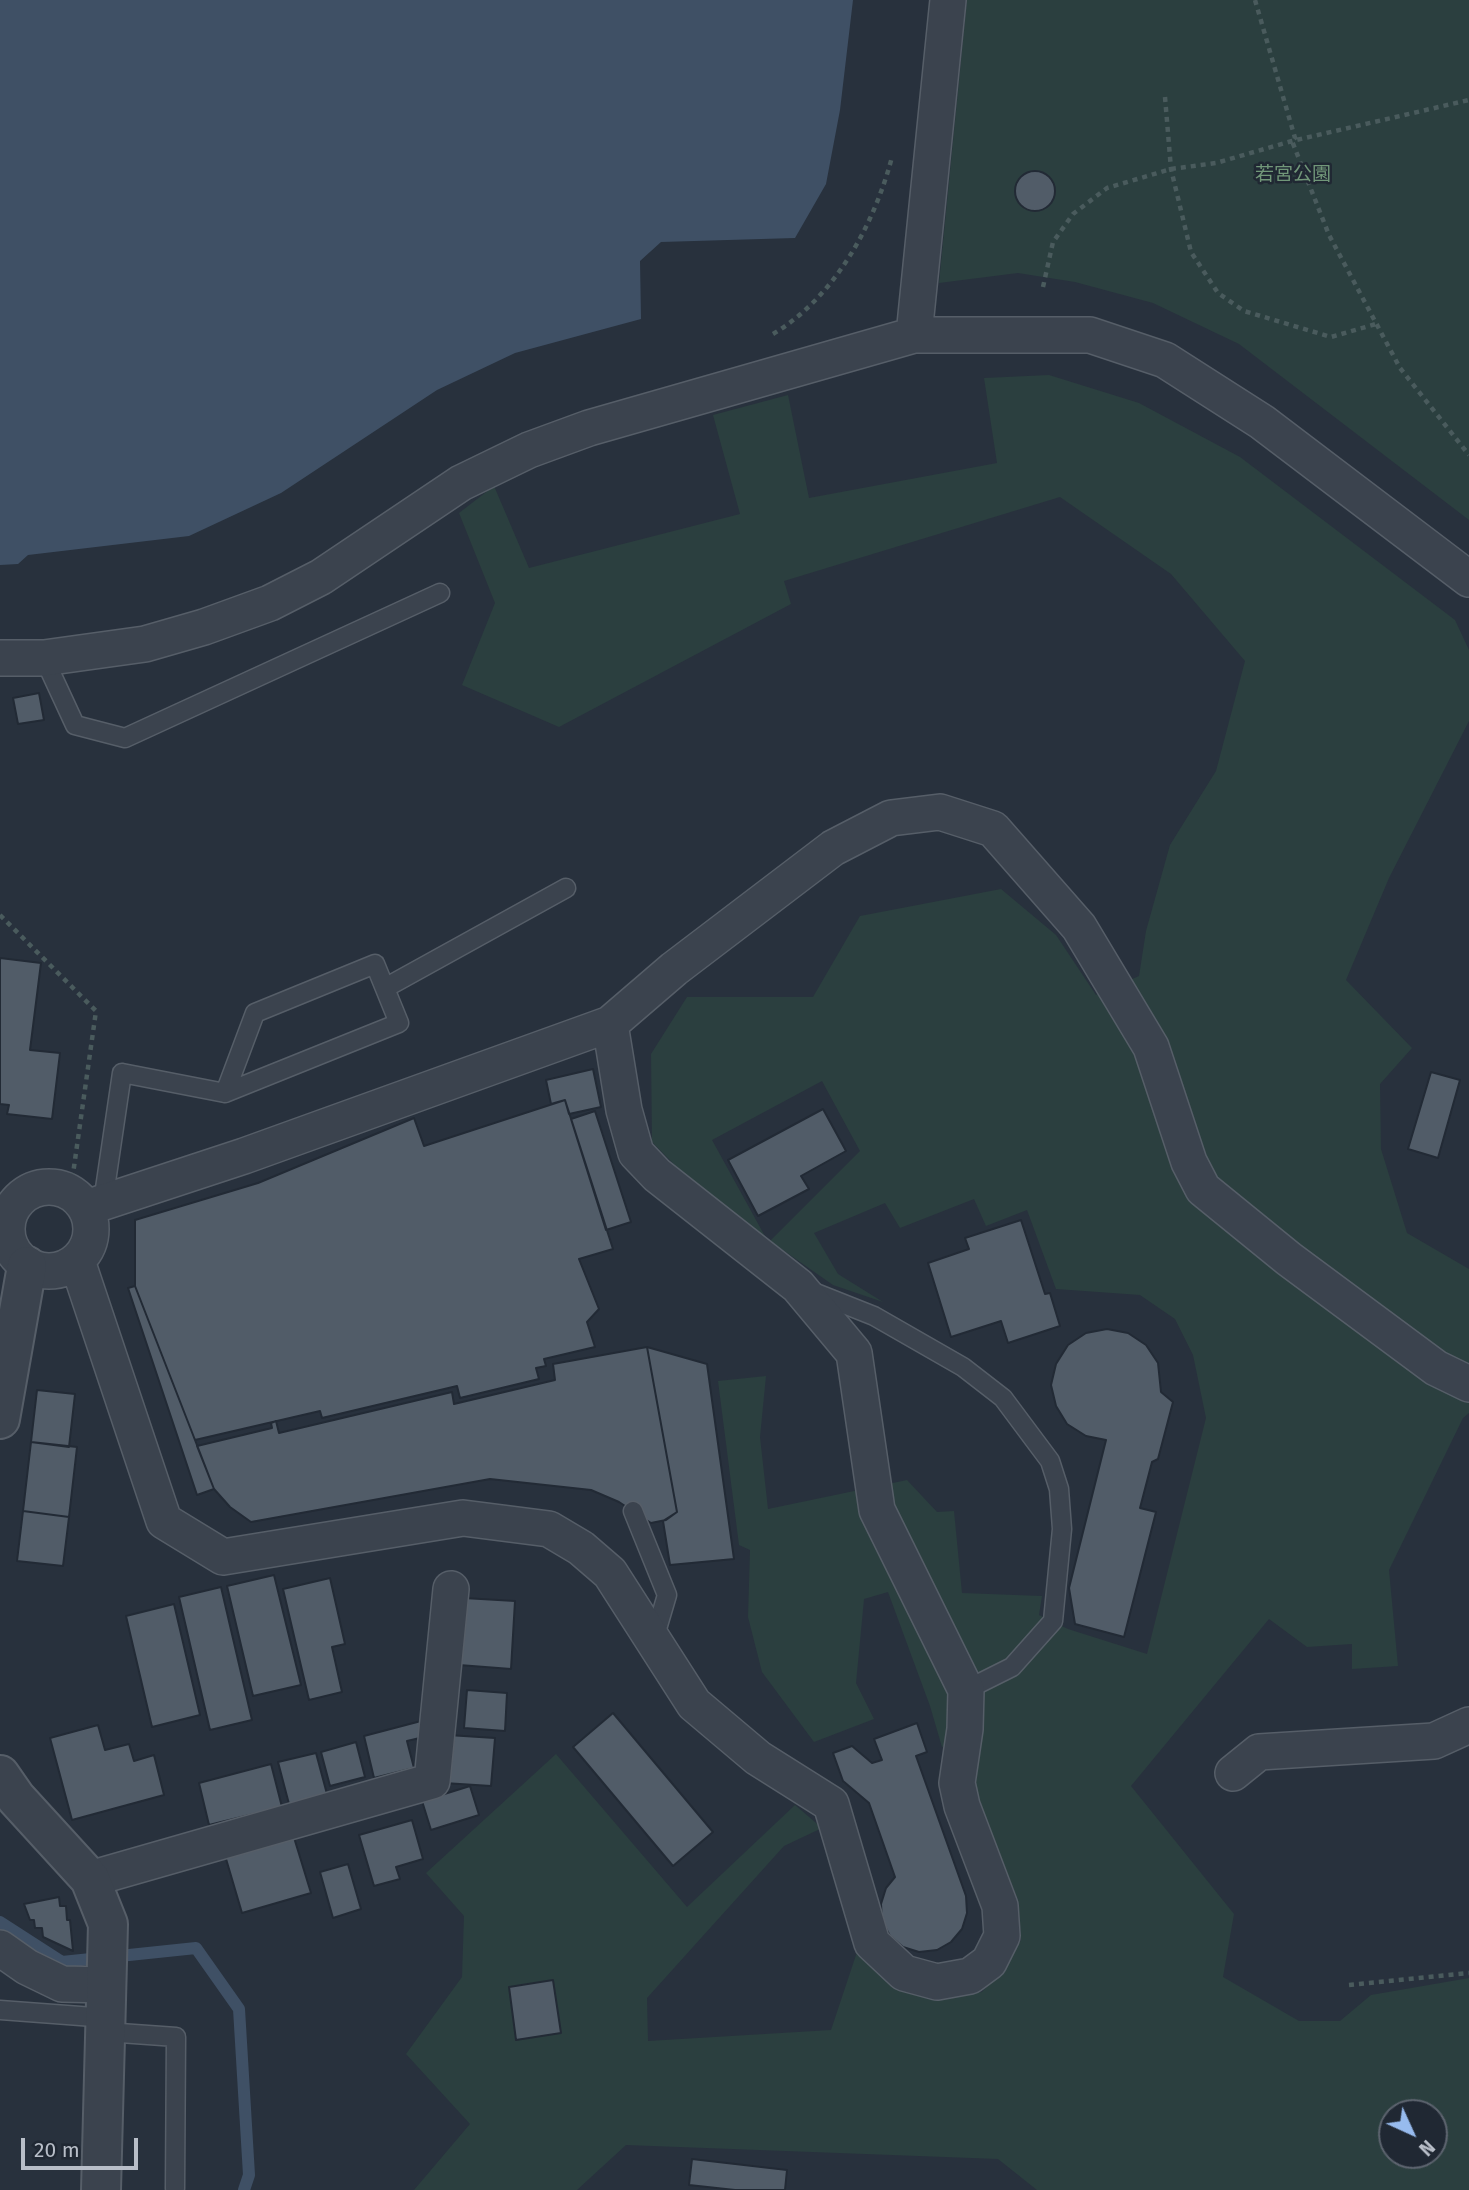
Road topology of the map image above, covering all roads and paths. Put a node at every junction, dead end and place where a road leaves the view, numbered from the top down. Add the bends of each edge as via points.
1 (948, 0) edge
2 (1255, 0) edge
3 (1165, 97) dead end
4 (1469, 100) edge
5 (1292, 141) junction
6 (894, 148) dead end
7 (1171, 169) junction
8 (1043, 287) dead end
9 (1376, 324) junction
10 (914, 335) junction
11 (764, 340) dead end
12 (1469, 455) edge
13 (1469, 579) edge
14 (440, 593) dead end
15 (0, 658) edge
16 (44, 658) junction
17 (566, 888) dead end
18 (0, 915) edge
19 (385, 988) junction
20 (610, 1024) junction
21 (225, 1093) junction
22 (86, 1201) junction
23 (3, 1228) edge
24 (77, 1261) junction
25 (27, 1266) junction
26 (798, 1286) junction
27 (1469, 1384) edge
28 (0, 1419) edge
29 (633, 1511) dead end
30 (452, 1589) dead end
31 (653, 1643) junction
32 (966, 1690) junction
33 (1469, 1725) edge
34 (1233, 1773) dead end
35 (0, 1775) edge
36 (90, 1880) junction
37 (0, 1948) edge
38 (1469, 1973) edge
39 (1349, 1985) dead end
40 (0, 2010) edge
41 (107, 2012) junction
42 (176, 2188) dead end
43 (102, 2190) edge

1 - 10 street
2 - 5 path via 1295,138
3 - 7 path
4 - 5 path
5 - 7 path via 1216,163
5 - 9 path via 1329,235
6 - 11 path via 866,228 839,272 795,321
7 - 8 path via 1107,188 1073,214 1053,242
7 - 9 path via 1191,251 1218,293 1244,311 1331,337
9 - 12 path via 1400,369
10 - 13 street via 1090,335 1165,360 1262,422
10 - 16 street via 589,428 529,450 461,483 321,577 257,608 145,644
14 - 16 lane via 125,738 75,725
15 - 16 street
17 - 19 lane
18 - 22 path via 96,1011
19 - 21 lane via 399,1023
19 - 21 lane via 375,964 255,1013
20 - 22 street via 244,1156
20 - 26 street via 636,1153 657,1175
20 - 27 street via 674,969 833,848 891,818 940,812 993,829 1079,927 1151,1047 1189,1163 1203,1189 1436,1368
21 - 22 lane via 122,1073
22 - 23 street via 57,1187 27,1192 16,1202
22 - 24 street via 91,1236
23 - 25 street via 12,1250
24 - 25 street via 53,1272
24 - 31 street via 164,1521 223,1558 463,1518 549,1529 582,1548 610,1573
25 - 28 street
26 - 32 street via 854,1353 877,1510
26 - 32 lane via 874,1316 963,1367 1003,1398 1050,1461 1059,1489 1062,1529 1053,1620 1012,1667
29 - 31 lane via 667,1595
30 - 36 street via 432,1781
31 - 32 street via 694,1704 758,1758 831,1804 872,1943 904,1973 937,1982 970,1976 989,1962 1002,1936 1000,1906 957,1783
33 - 34 street via 1434,1741 1259,1752
35 - 36 street
36 - 41 street via 108,1924
37 - 41 street
38 - 39 path
40 - 41 lane
41 - 42 lane via 176,2037
41 - 43 street

